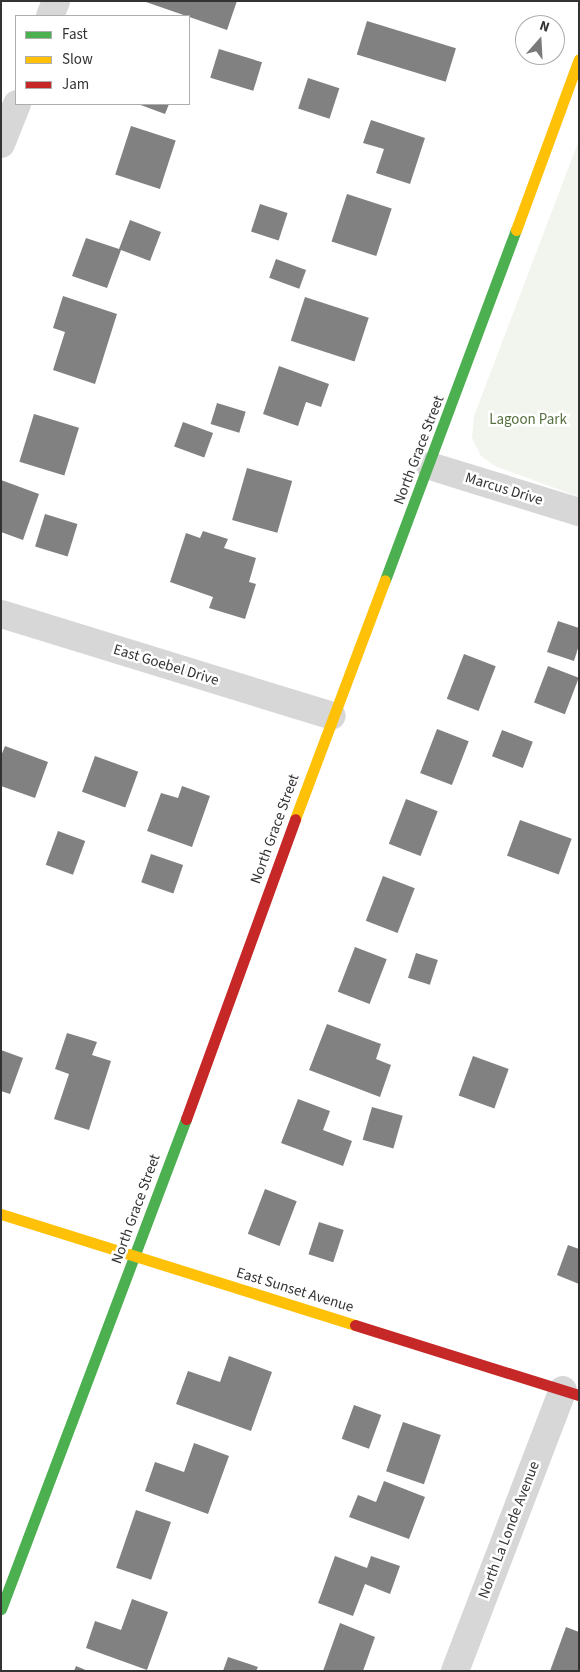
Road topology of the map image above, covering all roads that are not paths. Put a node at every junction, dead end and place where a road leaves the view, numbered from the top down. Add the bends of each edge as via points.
1 (56, 1) edge
2 (50, 15) edge
3 (579, 59) edge
4 (16, 105) edge
5 (1, 144) edge
6 (430, 466) junction
7 (579, 512) edge
8 (1, 614) edge
9 (332, 716) junction
10 (1, 1214) edge
11 (136, 1255) junction
12 (571, 1392) edge
13 (1, 1609) edge
14 (455, 1671) edge

1 - 2 street
3 - 6 street, North Grace Street
4 - 5 street
6 - 7 street, Marcus Drive
6 - 9 street, North Grace Street
8 - 9 street, East Goebel Drive
9 - 11 street, North Grace Street
10 - 11 street, East Sunset Avenue
11 - 12 street, East Sunset Avenue
11 - 13 street, North Grace Street
12 - 14 street, North La Londe Avenue

